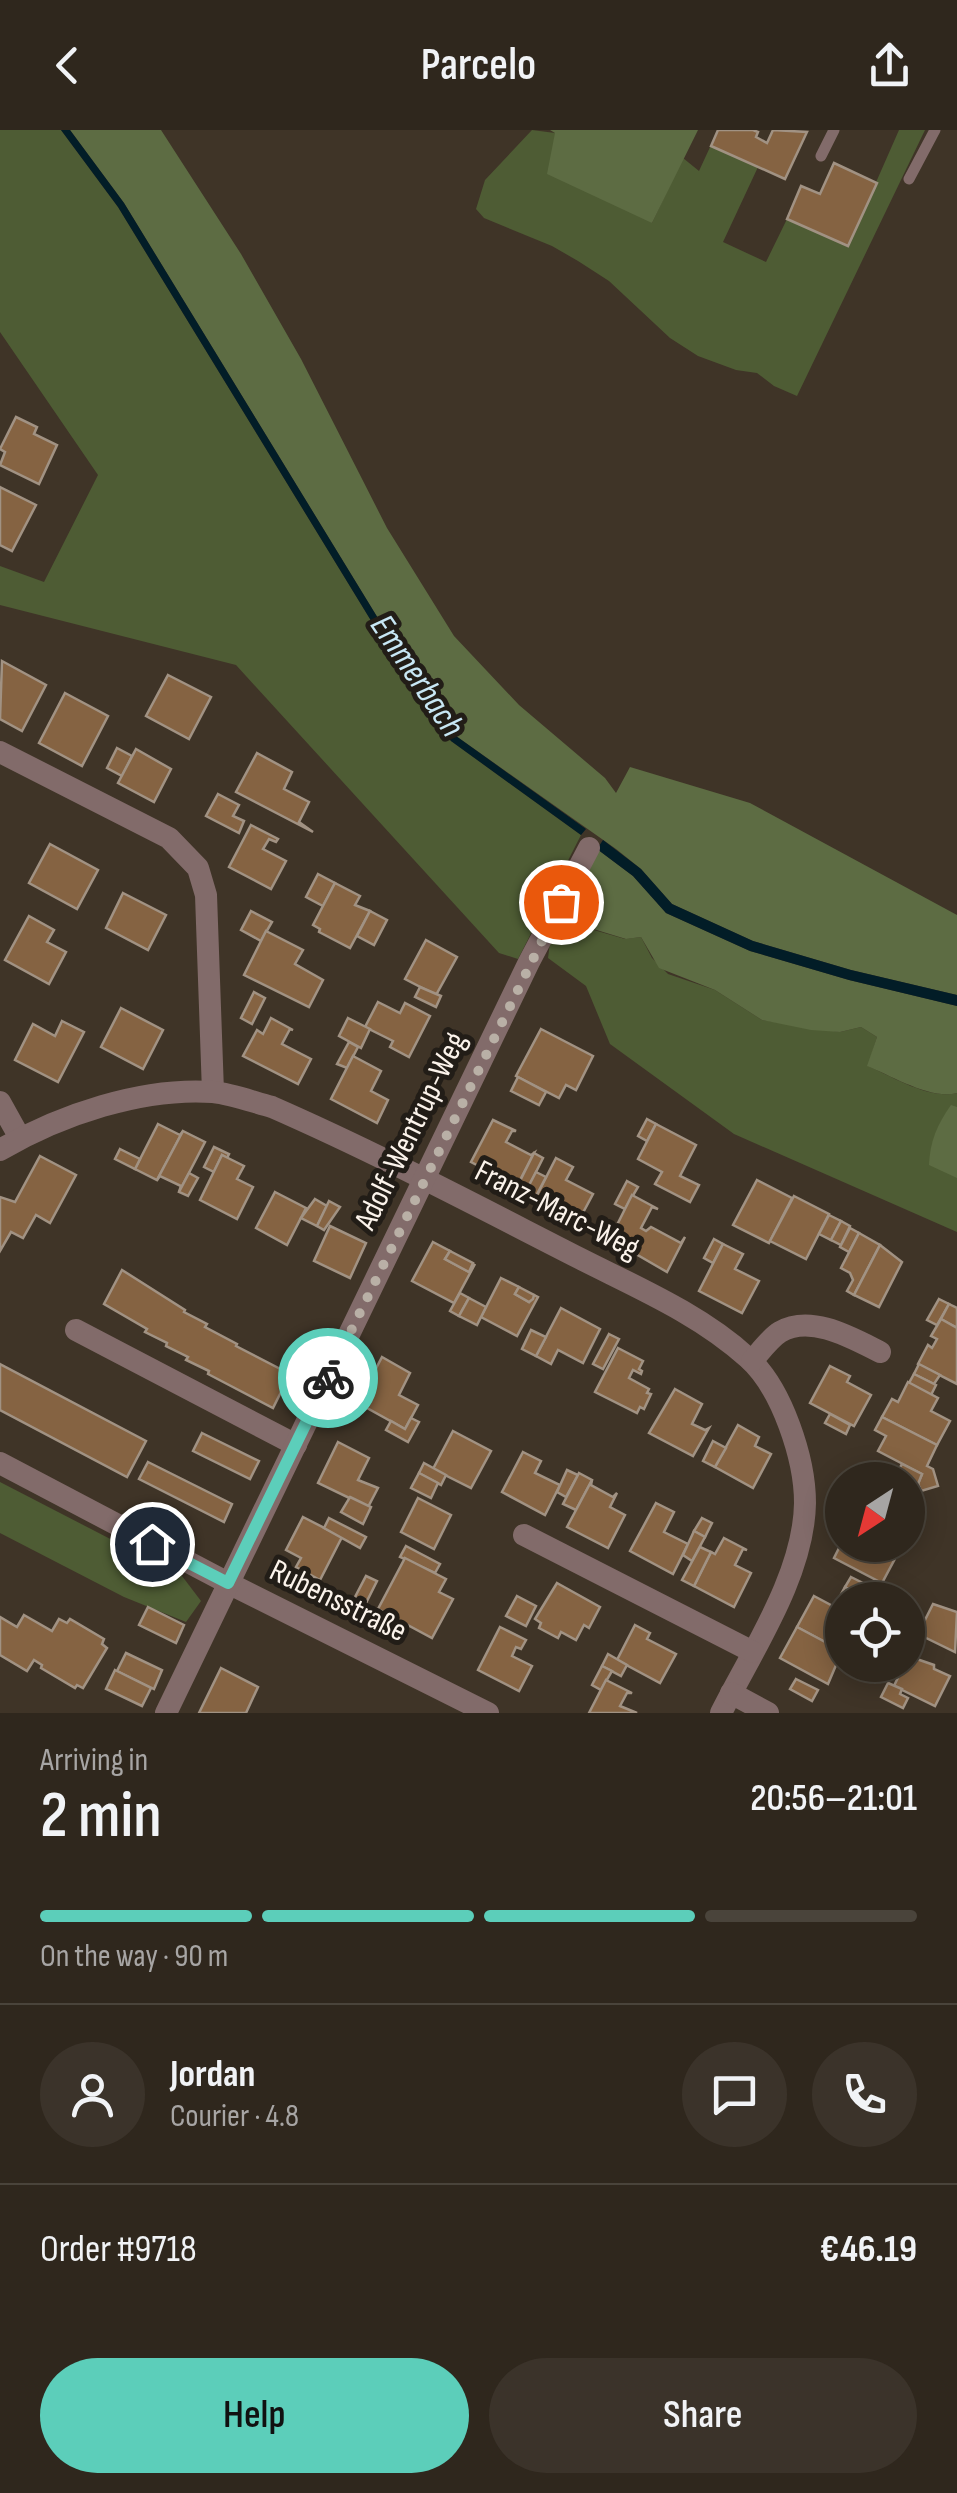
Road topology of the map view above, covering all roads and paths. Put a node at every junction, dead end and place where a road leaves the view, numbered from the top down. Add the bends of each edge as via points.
1 (834, 130) edge
2 (935, 130) edge
3 (821, 156) dead end
4 (909, 179) dead end
5 (0, 752) edge
6 (589, 848) dead end
7 (213, 1092) junction
8 (0, 1102) edge
9 (10, 1144) edge
10 (424, 1180) junction
11 (76, 1330) dead end
12 (880, 1352) dead end
13 (752, 1360) junction
14 (296, 1445) junction
15 (0, 1463) edge
16 (524, 1534) dead end
17 (228, 1583) junction
18 (753, 1652) junction
19 (726, 1703) edge
20 (166, 1713) edge
21 (488, 1713) edge
22 (768, 1713) edge

1 - 3 lane
2 - 4 lane
5 - 7 street via 169,838 198,868 206,888
6 - 10 street, Adolf-Wentrup-Weg
7 - 9 street, Franz-Marc-Weg via 128,1097
7 - 10 street, Franz-Marc-Weg via 272,1107
8 - 9 street, Franz-Marc-Weg
10 - 13 street, Franz-Marc-Weg via 635,1286
10 - 14 street, Adolf-Wentrup-Weg
11 - 14 street
12 - 13 street via 814,1326 780,1332
13 - 18 street, Franz-Marc-Weg via 796,1441 805,1505 784,1593
14 - 17 street, Adolf-Wentrup-Weg
15 - 17 street, Rubensstraße
16 - 18 street
17 - 20 street, Adolf-Wentrup-Weg
17 - 21 street, Rubensstraße
18 - 19 street, Franz-Marc-Weg
19 - 22 street, Franz-Marc-Weg

